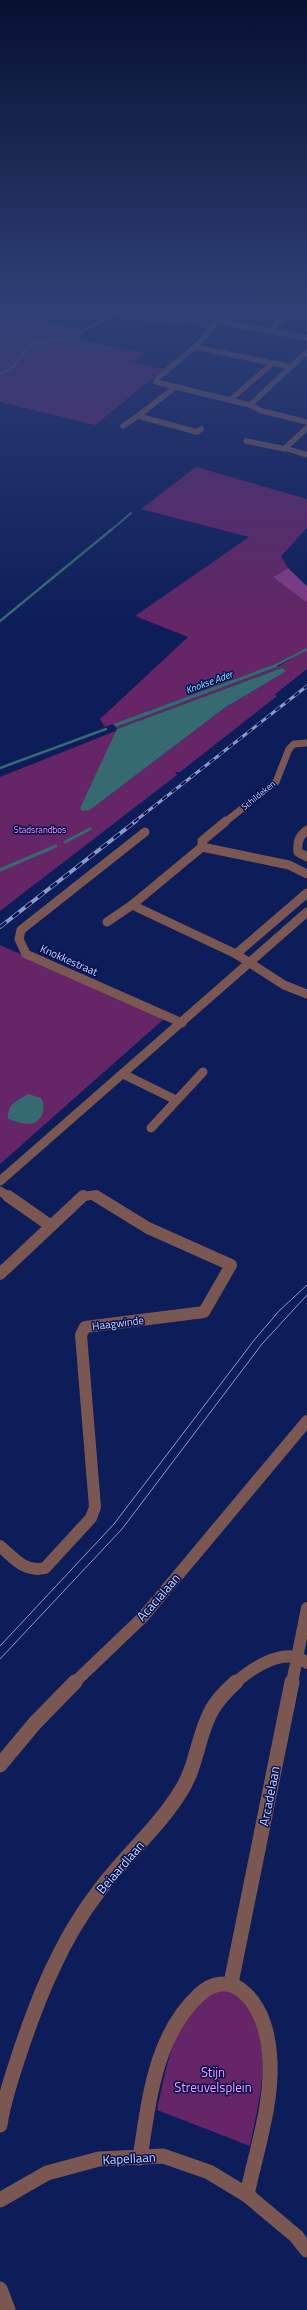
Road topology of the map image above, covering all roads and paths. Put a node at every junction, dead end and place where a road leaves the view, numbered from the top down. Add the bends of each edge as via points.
1 (142, 413) edge
2 (273, 413) edge
3 (138, 416) junction
4 (307, 422) edge
5 (123, 426) dead end
6 (307, 428) edge
7 (200, 429) dead end
8 (246, 442) dead end
9 (285, 449) junction
10 (307, 455) edge
11 (307, 743) edge
12 (307, 830) edge
13 (145, 832) dead end
14 (202, 847) junction
15 (298, 852) junction
16 (307, 857) edge
17 (289, 865) junction
18 (307, 874) edge
19 (307, 893) edge
20 (132, 905) junction
21 (307, 912) edge
22 (107, 922) dead end
23 (236, 954) junction
24 (251, 962) junction
25 (307, 994) edge
26 (182, 1023) junction
27 (203, 1072) dead end
28 (123, 1074) junction
29 (176, 1100) junction
30 (151, 1128) dead end
31 (0, 1181) edge
32 (0, 1191) edge
33 (51, 1226) junction
34 (0, 1274) edge
35 (307, 1421) edge
36 (0, 1546) edge
37 (307, 1608) edge
38 (302, 1660) edge
39 (0, 1765) edge
40 (232, 1983) junction
41 (0, 2125) edge
42 (140, 2158) junction
43 (246, 2195) junction
44 (0, 2200) edge
45 (307, 2250) edge
46 (0, 2289) edge
47 (8, 2310) edge

1 - 3 street
2 - 4 street
3 - 5 street
3 - 7 street via 197,432
6 - 9 street
8 - 9 street
9 - 10 street
11 - 14 street, Schildeken via 294,744 289,749 276,782 208,835 202,841
12 - 15 street via 300,835
13 - 26 street, Knokkestraat via 21,930 19,939 26,954
14 - 17 street
14 - 20 street, Schildeken
15 - 16 street
15 - 17 street
17 - 18 street
19 - 23 street
20 - 22 street, Schildeken
20 - 23 street
21 - 24 street
23 - 24 street
24 - 25 street via 284,985
24 - 26 street
26 - 28 street
27 - 29 street
28 - 29 street
28 - 31 street
29 - 30 street
32 - 33 street
33 - 34 street, Haagwinde
33 - 36 street, Haagwinde via 78,1200 84,1196 93,1196 148,1228 231,1265 204,1312 85,1327 82,1335 95,1507 91,1518 45,1568 36,1572 27,1569
35 - 39 street, Acacialaan via 143,1617 35,1723
37 - 38 street, Arcadelaan
38 - 40 street, Arcadelaan
38 - 41 street, Beiaardlaan via 289,1656 272,1661 242,1677 222,1696 209,1716 194,1765 175,1800 152,1831 119,1866 88,1905 56,1961 26,2030
40 - 42 street via 213,1984 180,2014 164,2046 147,2110
40 - 43 street via 248,1995 258,2011 266,2034 270,2062 267,2095
42 - 43 street, Kapellaan via 163,2156 209,2172
42 - 44 street, Kapellaan via 99,2159 47,2173
43 - 45 street, Kapellaan via 296,2236
46 - 47 street

